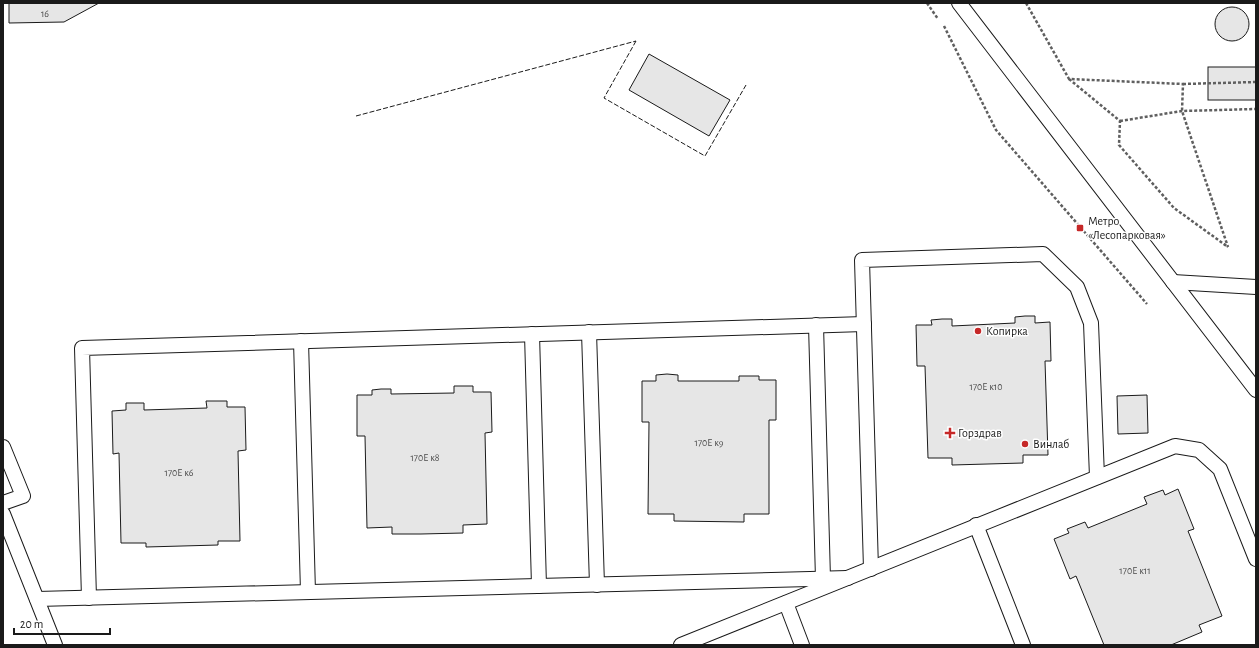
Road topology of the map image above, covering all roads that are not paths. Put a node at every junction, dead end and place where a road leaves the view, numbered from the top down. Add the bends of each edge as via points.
1 (959, 3) edge
2 (1174, 282) junction
3 (1256, 287) edge
4 (864, 324) junction
5 (816, 325) junction
6 (589, 332) junction
7 (532, 334) junction
8 (301, 341) junction
9 (1256, 390) edge
10 (3, 447) edge
11 (1097, 477) junction
12 (3, 503) edge
13 (3, 514) edge
14 (976, 526) junction
15 (1256, 559) edge
16 (871, 569) junction
17 (848, 578) junction
18 (823, 579) junction
19 (596, 585) junction
20 (539, 586) junction
21 (308, 592) junction
22 (89, 598) junction
23 (37, 599) junction
24 (786, 603) junction
25 (55, 645) edge
26 (682, 645) edge
27 (802, 645) edge
28 (1024, 645) edge

1 - 2 lane
2 - 3 lane
2 - 9 lane
4 - 5 lane
4 - 11 lane via 862,260 1042,254 1077,287 1091,323
4 - 16 lane
5 - 6 lane
5 - 18 lane
6 - 7 lane
6 - 19 lane
7 - 8 lane
7 - 20 lane
8 - 21 lane
8 - 22 lane via 82,348
10 - 12 lane via 23,496
11 - 14 lane
11 - 15 lane via 1175,446 1199,450 1220,468
13 - 23 lane
14 - 16 lane
14 - 28 lane
16 - 17 lane
17 - 18 lane
17 - 24 lane
18 - 19 lane
19 - 20 lane
20 - 21 lane
21 - 22 lane
22 - 23 lane
23 - 25 lane
24 - 26 lane
24 - 27 lane

